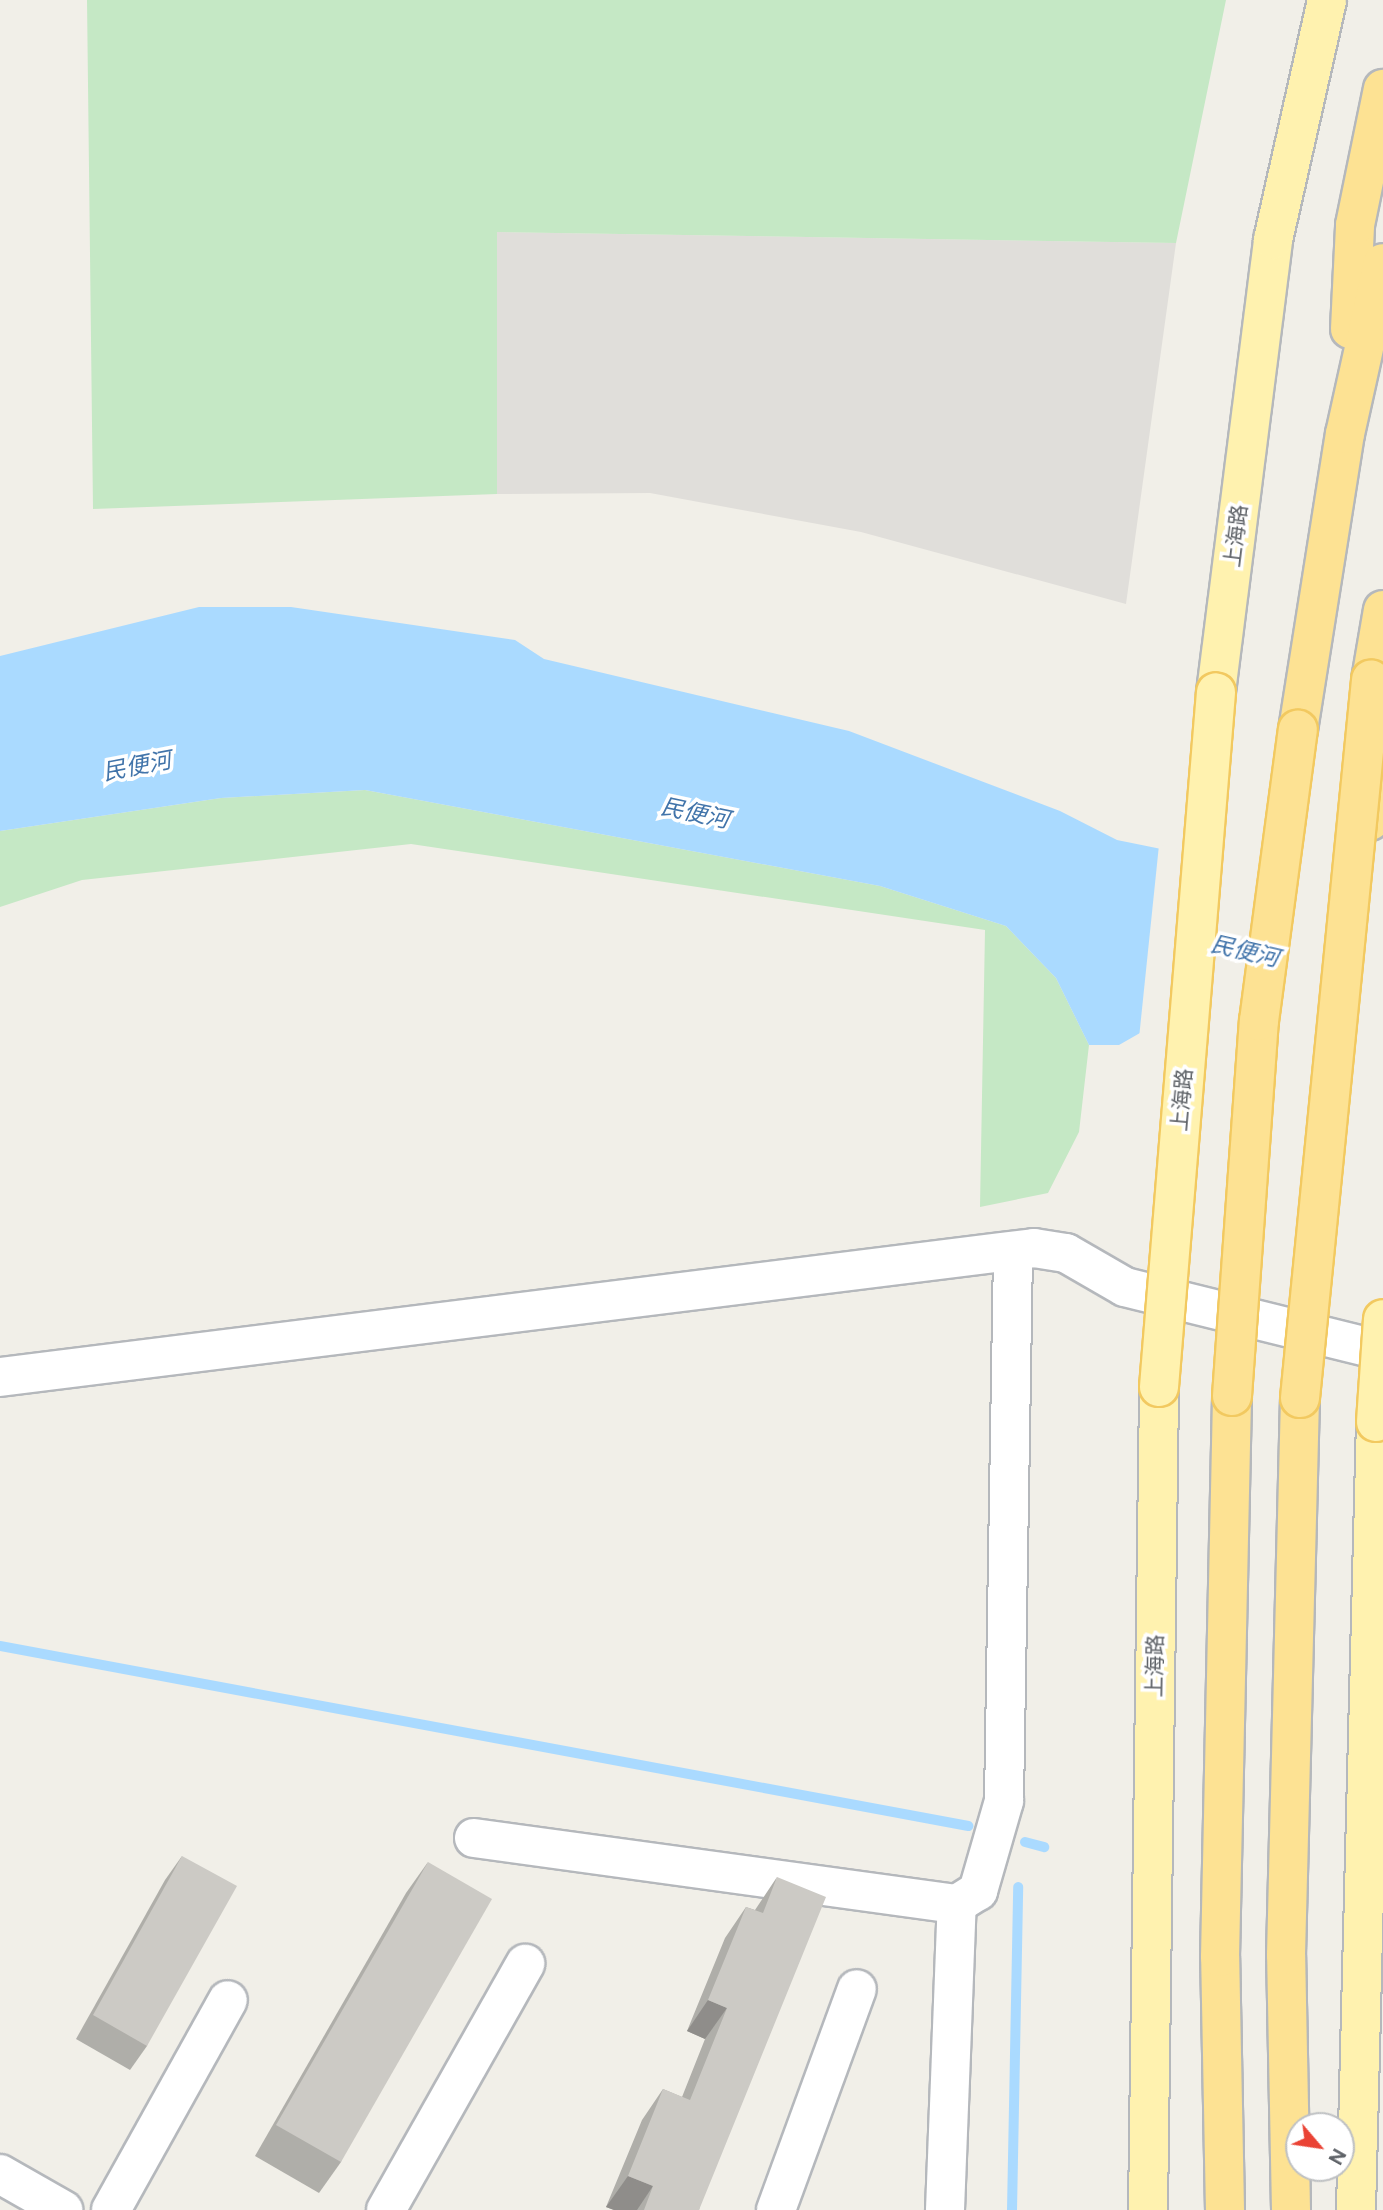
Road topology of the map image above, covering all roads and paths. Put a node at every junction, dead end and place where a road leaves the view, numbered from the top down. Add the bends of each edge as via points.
1 (1327, 0) edge
2 (1383, 89) edge
3 (1383, 263) edge
4 (1345, 434) junction
5 (1383, 610) edge
6 (1383, 764) edge
7 (1343, 946) junction
8 (1013, 1251) junction
9 (1383, 1319) edge
10 (1383, 1351) edge
11 (0, 1377) edge
12 (474, 1838) dead end
13 (957, 1904) junction
14 (525, 1964) dead end
15 (858, 1989) dead end
16 (228, 2000) dead end
17 (0, 2174) edge
18 (63, 2210) edge
19 (111, 2210) edge
20 (386, 2210) edge
21 (776, 2210) edge
22 (945, 2210) edge
23 (1148, 2210) edge
24 (1225, 2210) edge
25 (1292, 2210) edge
26 (1356, 2210) edge

1 - 23 main road, 上海路, bridge via 1273,240 1216,692 1159,1387
2 - 4 highway via 1355,225
3 - 4 highway
4 - 24 highway, bridge via 1298,730 1259,1021 1232,1396 1220,1957
5 - 7 highway, bridge via 1371,680
6 - 7 highway, bridge
7 - 25 highway, bridge via 1300,1398 1286,1955
8 - 10 street via 1066,1253 1125,1287
8 - 11 street
8 - 13 street via 1003,1801 978,1891
9 - 26 main road, bridge via 1376,1423
12 - 13 street
13 - 22 street
14 - 20 street
15 - 21 street
16 - 19 street
17 - 18 street

